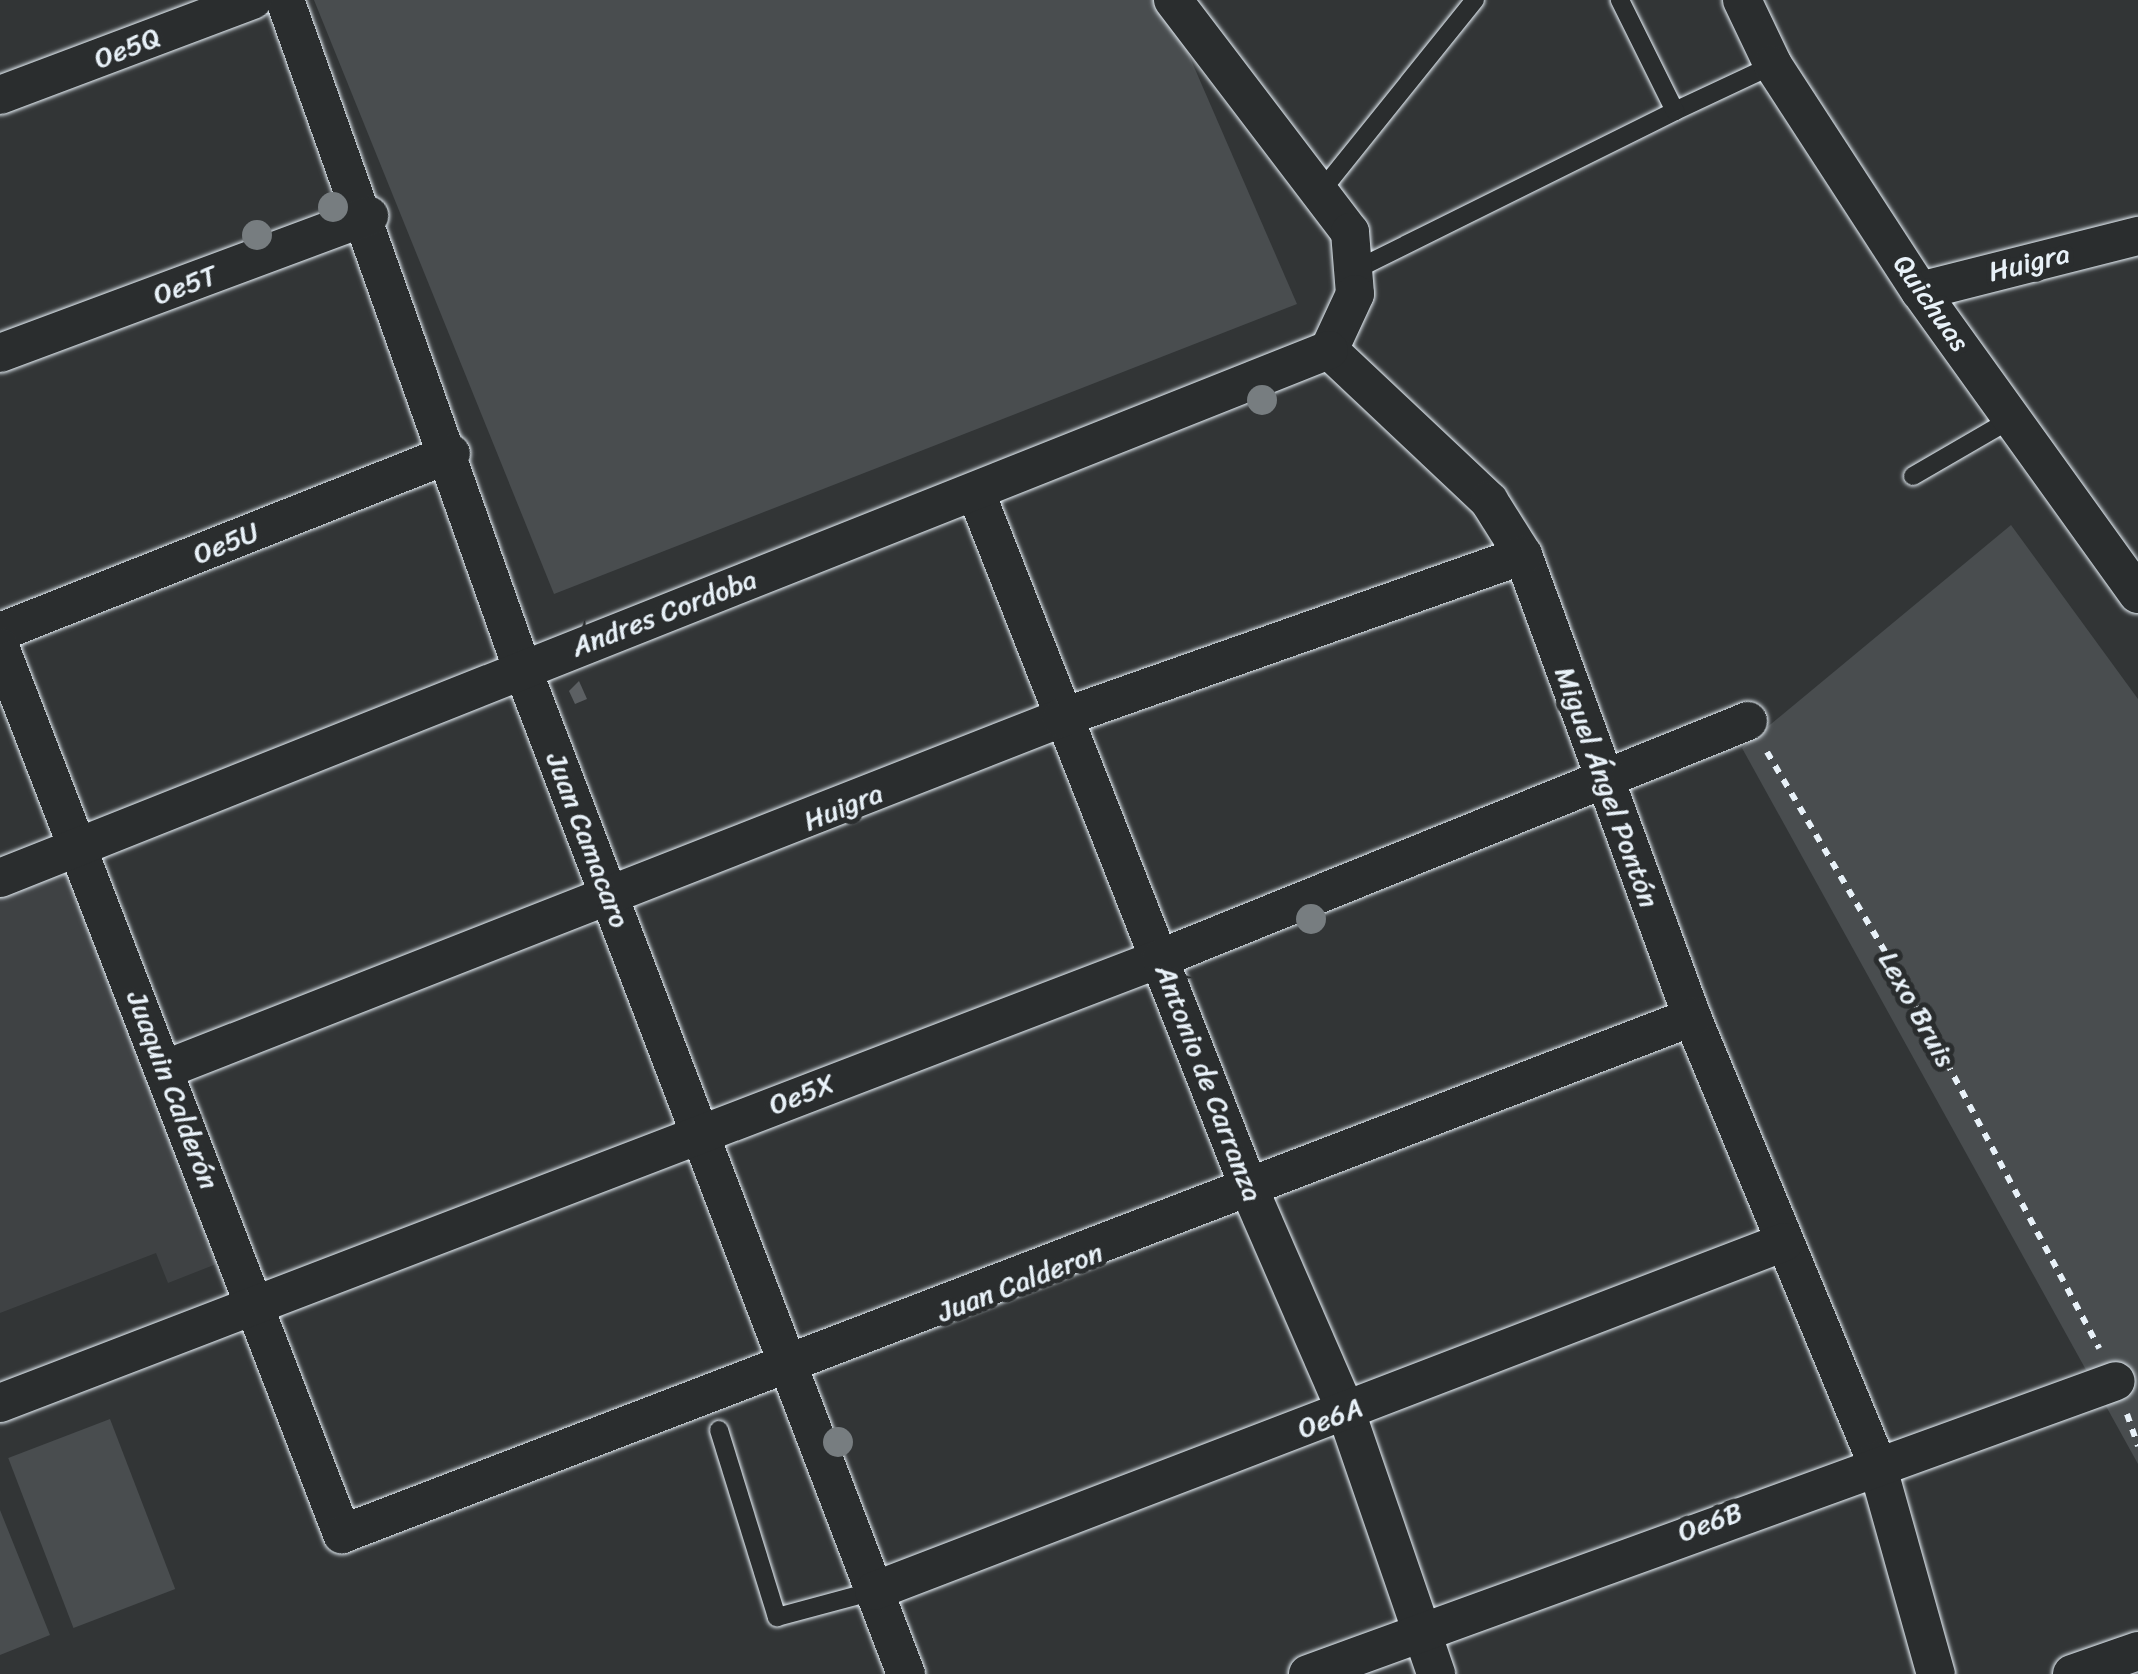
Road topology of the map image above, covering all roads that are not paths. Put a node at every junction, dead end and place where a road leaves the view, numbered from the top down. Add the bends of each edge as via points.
1 (253, 0) edge
2 (285, 0) edge
3 (1475, 0) edge
4 (1620, 0) edge
5 (1742, 0) edge
6 (1184, 7) edge
7 (1772, 65) junction
8 (0, 95) edge
9 (1675, 111) junction
10 (1322, 190) junction
11 (369, 216) junction
12 (2138, 236) edge
13 (1353, 271) junction
14 (1920, 291) junction
15 (1328, 350) junction
16 (0, 353) edge
17 (2014, 418) junction
18 (451, 453) junction
19 (1913, 476) dead end
20 (976, 493) junction
21 (1523, 554) junction
22 (2138, 594) edge
23 (0, 632) edge
24 (0, 647) edge
25 (522, 668) junction
26 (1061, 718) junction
27 (1748, 721) road end
28 (1601, 776) junction
29 (78, 847) junction
30 (0, 878) edge
31 (612, 901) junction
32 (1161, 958) junction
33 (1692, 1017) junction
34 (166, 1070) junction
35 (698, 1134) junction
36 (1250, 1194) junction
37 (1784, 1242) junction
38 (258, 1306) junction
39 (789, 1370) junction
40 (2116, 1380) road end
41 (0, 1402) edge
42 (1346, 1412) junction
43 (719, 1430) dead end
44 (1876, 1462) junction
45 (342, 1534) joint
46 (874, 1591) junction
47 (1420, 1630) junction
48 (2138, 1651) edge
49 (906, 1674) edge
50 (1308, 1674) edge
51 (1436, 1674) edge
52 (1936, 1674) edge
53 (2072, 1674) edge

1 - 8 street, Oe5Q
2 - 11 street, Juan Camacaro
3 - 10 lane
4 - 9 lane
5 - 7 street, Quichuas
6 - 10 street
7 - 9 lane
7 - 14 street, Quichuas
9 - 13 lane
10 - 13 street via 1350,232
11 - 16 street, Oe5T
11 - 18 street, Juan Camacaro
12 - 14 street, Huigra
13 - 15 street via 1355,294
14 - 17 street, Quichuas
15 - 20 street, Andres Cordoba
15 - 21 street, Miguel Ángel Pontón via 1489,502
17 - 19 lane
17 - 22 street, Quichuas
18 - 23 street, Oe5U
18 - 25 street, Juan Camacaro
20 - 25 street, Andres Cordoba
20 - 26 street, Antonio de Carranza
21 - 26 street, Huigra
21 - 28 street, Miguel Ángel Pontón
24 - 29 street, Juaquin Calderón
25 - 29 street, Andres Cordoba
25 - 31 street, Juan Camacaro
26 - 31 street, Huigra
26 - 32 street, Antonio de Carranza
27 - 28 street
28 - 32 street, Oe5X
28 - 33 street, Miguel Ángel Pontón
29 - 30 street, Andres Cordoba
29 - 34 street, Juaquin Calderón
31 - 34 street, Huigra
31 - 35 street, Juan Camacaro
32 - 35 street, Oe5X
32 - 36 street, Antonio de Carranza
33 - 36 street, Juan Calderon
33 - 37 street, Miguel Ángel Pontón
34 - 38 street, Juaquin Calderón
35 - 38 street, Oe5X
35 - 39 street, Juan Camacaro
36 - 39 street, Juan Calderon
36 - 42 street, Antonio de Carranza
37 - 42 street, Oe6A
37 - 44 street, Miguel Ángel Pontón
38 - 41 street, Oe5X
38 - 45 street, Juaquin Calderón
39 - 45 street, Juan Calderon
39 - 46 street, Juan Camacaro
40 - 44 street, Oe6B
42 - 46 street, Oe6A
42 - 47 street, Antonio de Carranza
43 - 46 lane via 777,1617
44 - 47 street, Oe6B
44 - 52 street, Miguel Ángel Pontón
46 - 49 street, Juan Camacaro
47 - 50 street, Oe6B
47 - 51 street, Antonio de Carranza
48 - 53 street

